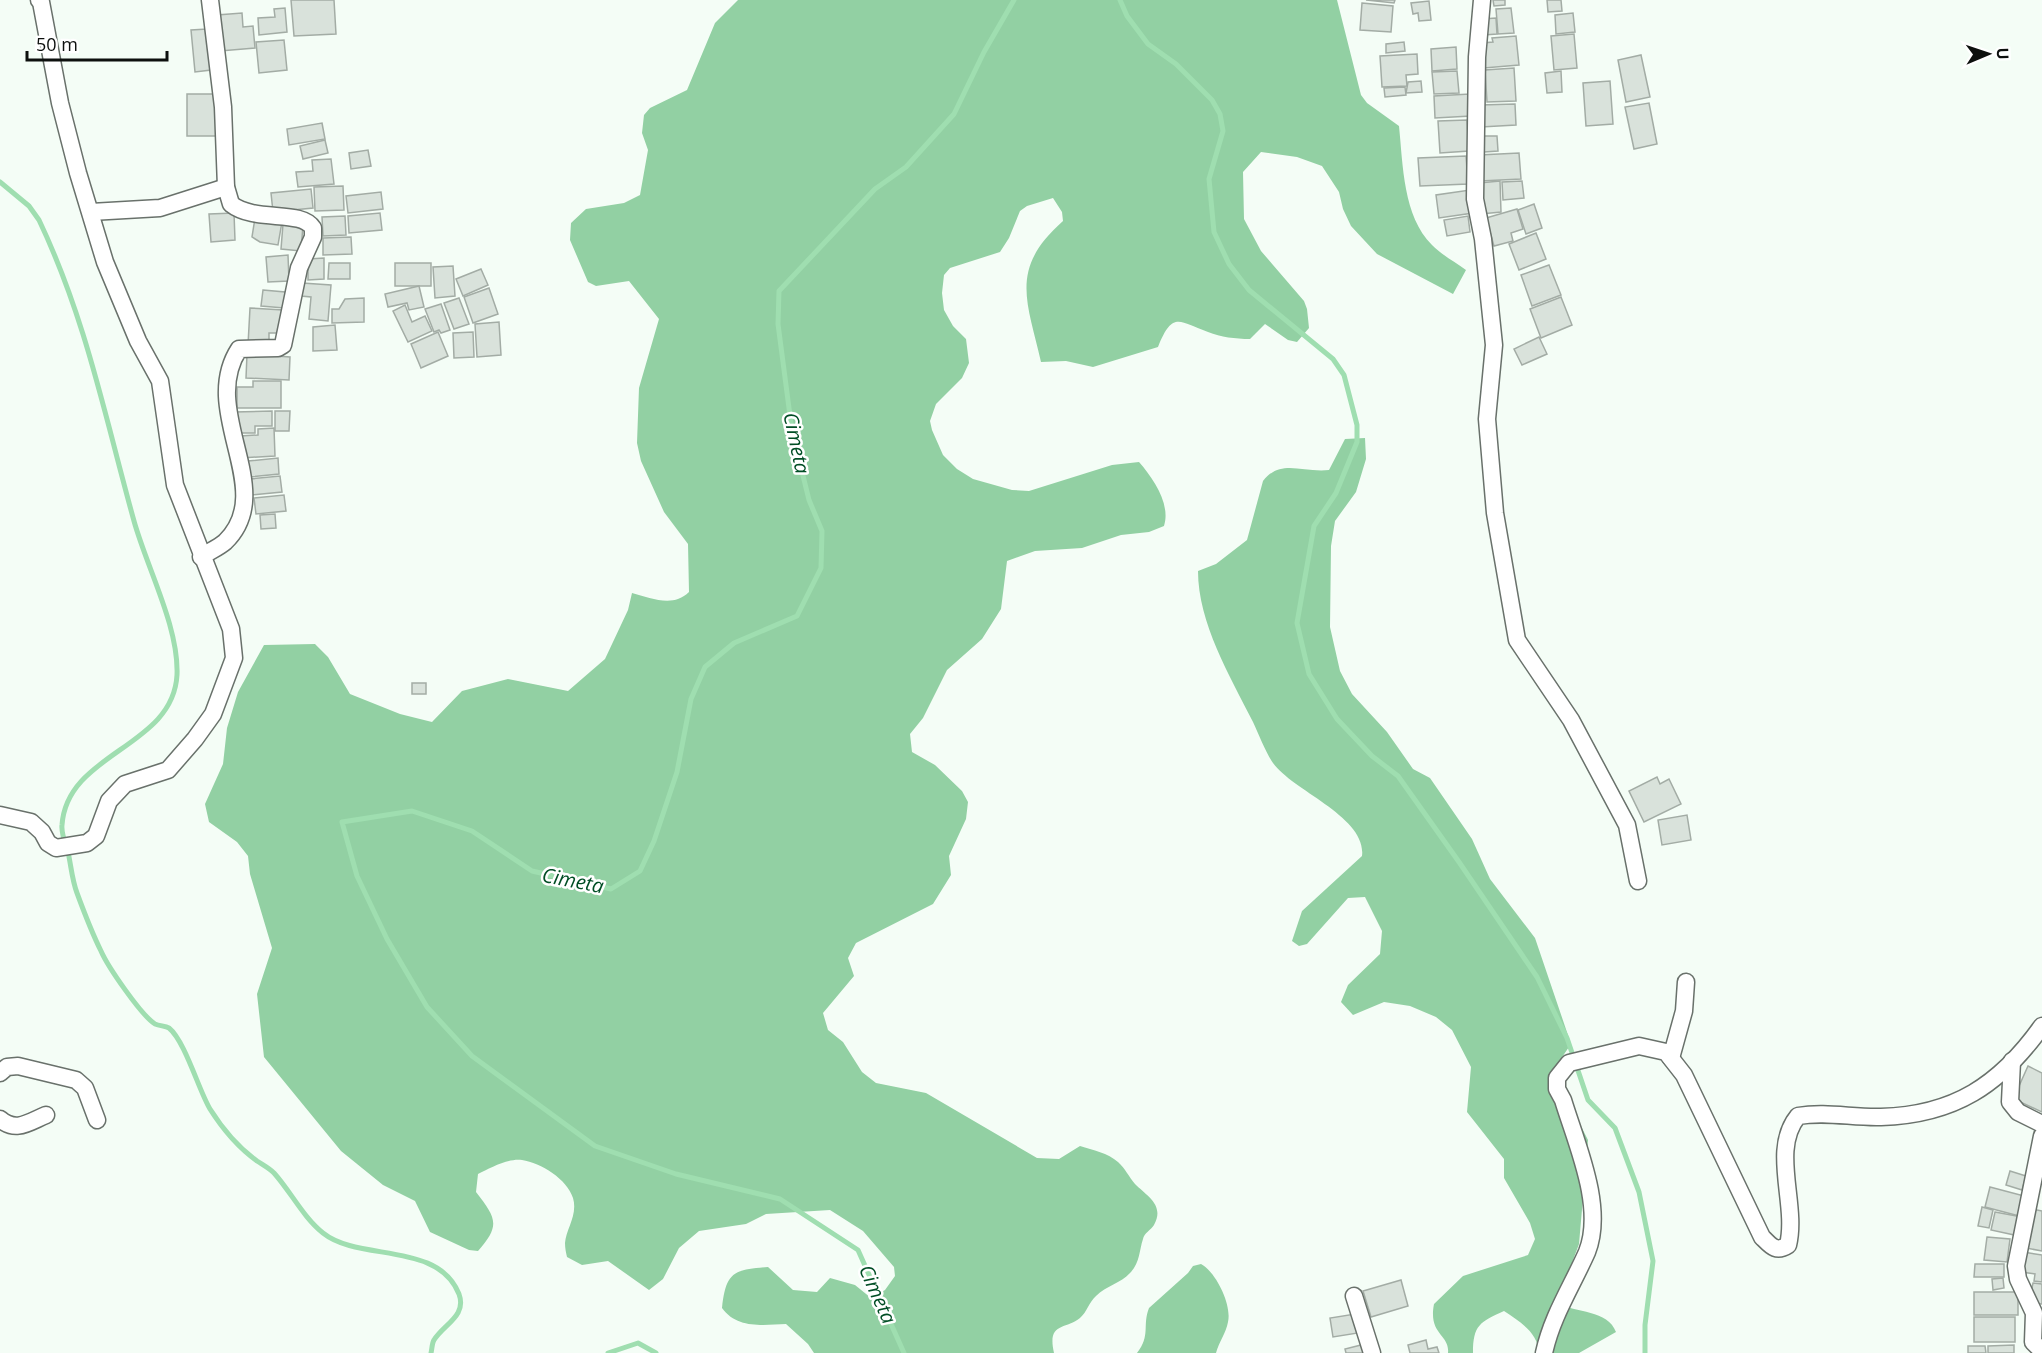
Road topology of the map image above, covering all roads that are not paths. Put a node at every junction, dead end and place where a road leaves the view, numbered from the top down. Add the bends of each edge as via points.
1 (210, 0) edge
2 (1482, 0) edge
3 (45, 1) edge
4 (226, 188) junction
5 (91, 212) junction
6 (201, 556) junction
7 (0, 815) edge
8 (1638, 881) dead end
9 (1686, 982) dead end
10 (2042, 1026) edge
11 (1671, 1058) junction
12 (2012, 1061) junction
13 (0, 1073) edge
14 (46, 1114) dead end
15 (0, 1119) edge
16 (98, 1120) dead end
17 (2042, 1124) edge
18 (2042, 1136) edge
19 (1354, 1296) dead end
20 (2042, 1351) edge
21 (1372, 1353) edge
22 (1544, 1353) edge

1 - 4 street via 223,107
2 - 8 street via 1475,199 1494,345 1488,419 1495,513 1517,640 1571,720 1627,825
3 - 5 street via 60,103
4 - 5 street via 160,208
4 - 6 street via 231,204 240,211 303,219 313,228 299,268 283,345 239,350 228,375 226,407 242,470 245,502 234,531 224,543
5 - 6 street via 105,262 138,341 160,381 175,485
6 - 7 street via 231,629 234,658 213,714 195,739 168,770 125,784 110,801 96,836 87,843 56,848 31,822
9 - 11 street via 1684,1011
10 - 12 street
11 - 12 street via 1684,1076 1762,1237 1776,1249 1788,1245 1791,1232 1787,1145 1788,1129 1798,1116 1929,1113 1988,1086
11 - 22 street via 1659,1049 1639,1046 1569,1063 1557,1078 1557,1089 1590,1188 1592,1216 1588,1249 1549,1329
12 - 17 street via 2010,1102 2018,1112
13 - 16 street via 7,1067 18,1066 76,1080 85,1088
14 - 15 street via 18,1127
18 - 20 street via 2016,1266 2034,1313 2033,1342
19 - 21 street

